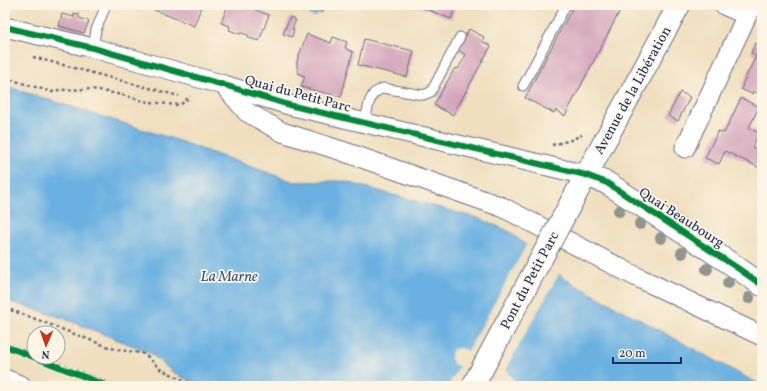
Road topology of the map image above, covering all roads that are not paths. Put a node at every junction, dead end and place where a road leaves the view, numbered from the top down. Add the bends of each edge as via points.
1 (106, 5) edge
2 (566, 5) edge
3 (724, 5) edge
4 (678, 7) edge
5 (750, 10) edge
6 (5, 28) edge
7 (460, 37) dead end
8 (93, 48) junction
9 (224, 85) junction
10 (523, 86) dead end
11 (364, 123) junction
12 (685, 148) dead end
13 (586, 175) junction
14 (762, 285) edge
15 (762, 336) edge
16 (5, 379) edge
17 (22, 386) edge
18 (473, 386) edge

1 - 8 lane via 96,30
2 - 10 lane
3 - 5 street
4 - 13 main road, Avenue de la Libération
5 - 12 street
6 - 8 street, Quai du Petit Parc
7 - 11 lane via 431,92 423,95 383,88 374,93 370,100
8 - 9 street, Quai du Petit Parc
9 - 11 street, Quai du Petit Parc via 290,105
9 - 15 street via 247,112 282,132 502,207 638,278
11 - 13 street, Quai du Petit Parc
13 - 14 main road, Quai Beaubourg via 608,183
13 - 18 main road, Pont du Petit Parc, bridge
16 - 17 street

